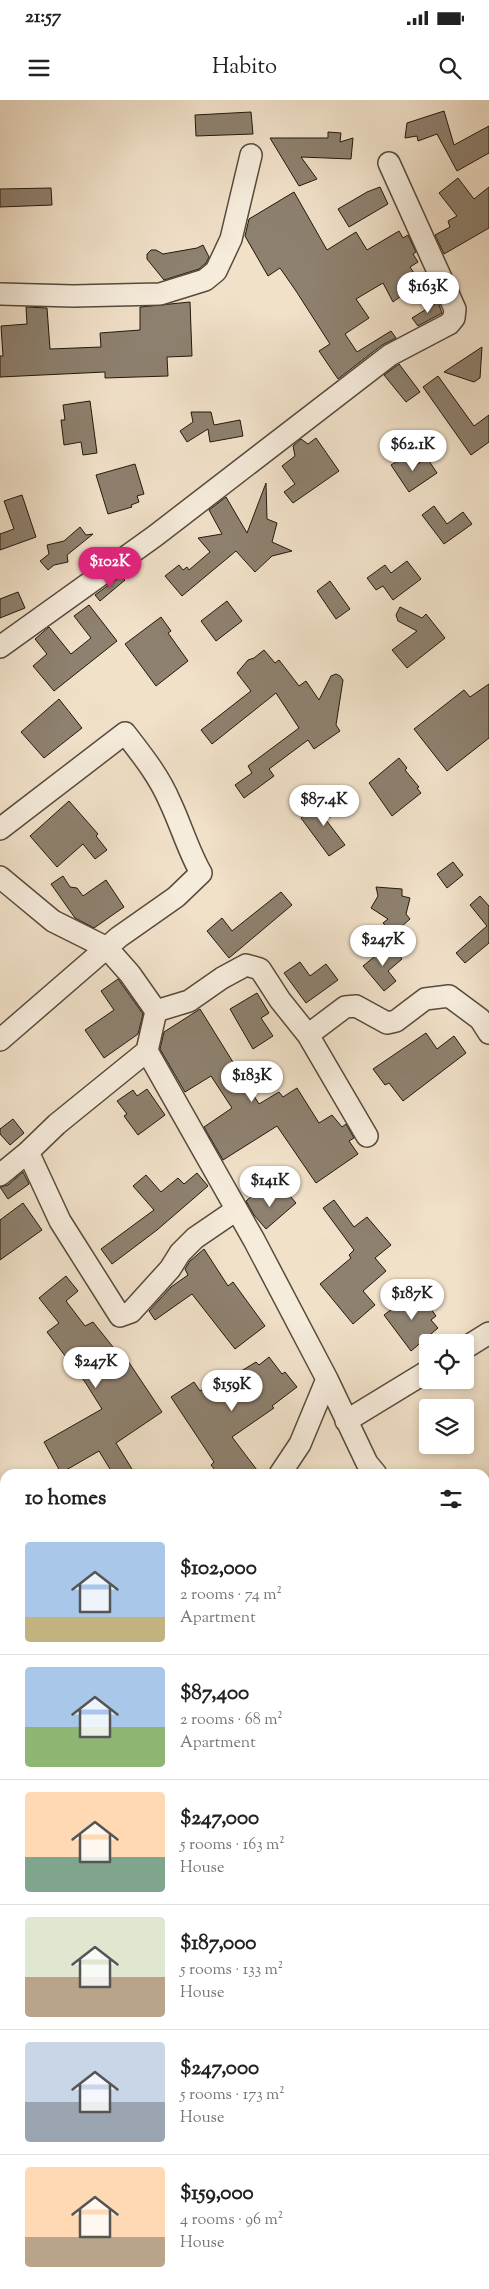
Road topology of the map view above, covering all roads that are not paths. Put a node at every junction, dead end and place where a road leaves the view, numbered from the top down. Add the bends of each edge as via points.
1 (251, 155) dead end
2 (389, 163) dead end
3 (0, 294) edge
4 (0, 647) edge
5 (0, 829) edge
6 (0, 877) edge
7 (107, 948) junction
8 (156, 1011) junction
9 (489, 1033) edge
10 (308, 1035) junction
11 (0, 1040) edge
12 (147, 1051) junction
13 (367, 1136) dead end
14 (28, 1152) junction
15 (0, 1175) edge
16 (236, 1210) junction
17 (489, 1333) edge
18 (474, 1342) edge
19 (419, 1376) edge
20 (327, 1379) junction
21 (346, 1421) junction
22 (283, 1469) edge
23 (372, 1469) edge

1 - 3 street via 231,239 216,271 205,280 160,294
2 - 4 street via 455,308 454,318 449,324 390,355 155,536
5 - 7 street via 125,733 150,764 201,873 176,897
6 - 7 street via 53,921
7 - 8 street
7 - 11 street
8 - 10 street via 189,1001 246,965 260,969
8 - 12 street
9 - 10 street via 480,1019 450,996 426,999 396,1021 387,1023 356,1006 345,1007
10 - 13 street
12 - 14 street via 56,1124
12 - 16 street
14 - 15 street
14 - 16 street via 60,1221 120,1316 131,1312 195,1238
16 - 20 street
17 - 18 street
19 - 21 street
20 - 21 street
20 - 22 street via 300,1444
21 - 23 street

